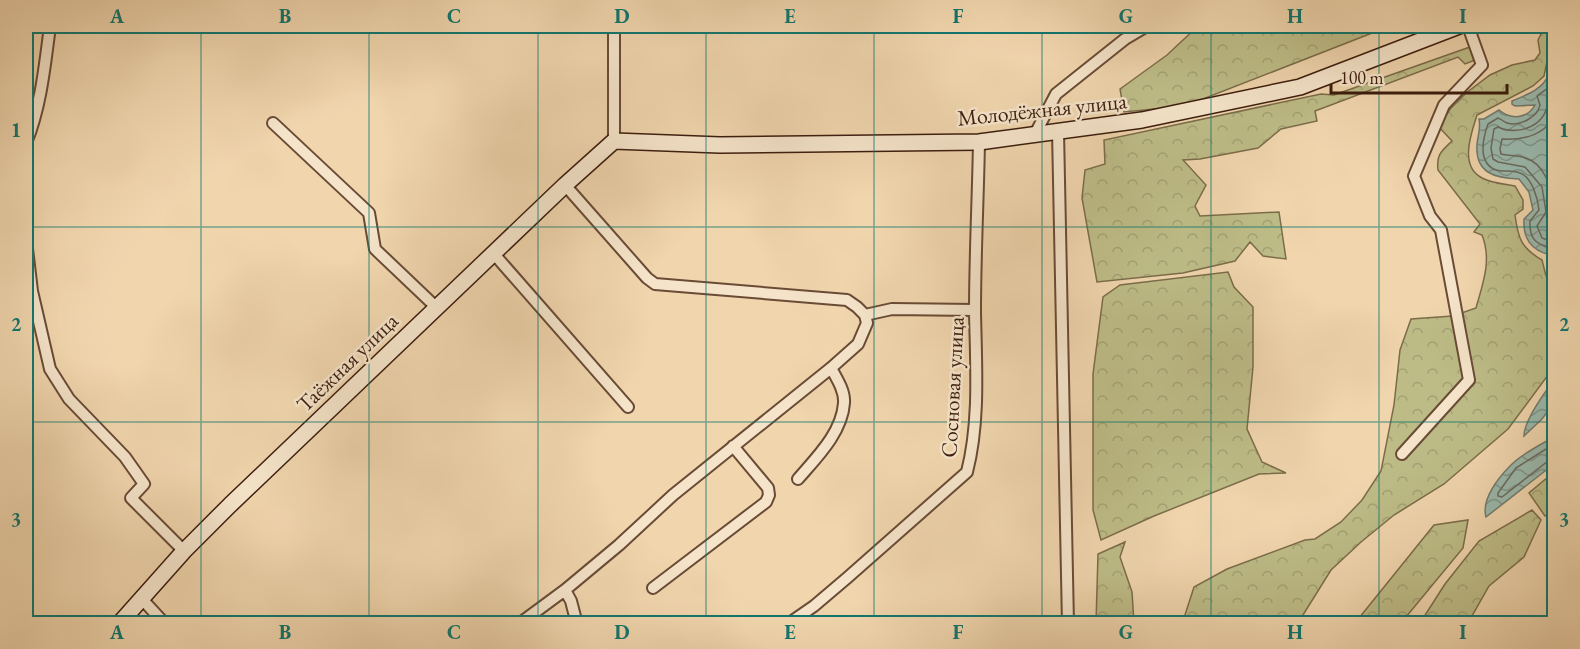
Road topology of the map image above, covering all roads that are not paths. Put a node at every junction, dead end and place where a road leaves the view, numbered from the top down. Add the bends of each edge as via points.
1 (50, 26) edge
2 (614, 26) edge
3 (1147, 26) edge
4 (1460, 26) edge
5 (1468, 26) edge
6 (273, 123) dead end
7 (1058, 131) junction
8 (1035, 134) junction
9 (614, 141) junction
10 (979, 142) junction
11 (26, 143) edge
12 (565, 185) junction
13 (26, 240) edge
14 (494, 254) junction
15 (437, 308) junction
16 (975, 310) junction
17 (865, 315) junction
18 (831, 368) junction
19 (628, 407) dead end
20 (733, 446) junction
21 (1402, 454) dead end
22 (798, 479) dead end
23 (184, 551) junction
24 (653, 588) dead end
25 (565, 590) junction
26 (142, 598) junction
27 (119, 624) edge
28 (165, 624) edge
29 (519, 624) edge
30 (577, 624) edge
31 (788, 624) edge
32 (1068, 624) edge

1 - 11 street via 44,72
2 - 9 street
3 - 8 street via 1056,94
4 - 7 main road, Молодёжная улица via 1300,87 1142,120
5 - 21 street via 1482,65 1444,105 1414,176 1430,216 1442,230 1469,380
6 - 15 street via 369,213 375,249
7 - 8 main road, Молодёжная улица
7 - 32 street
8 - 10 main road, Молодёжная улица
9 - 10 main road, Молодёжная улица via 720,145
9 - 12 main road, Таёжная улица
10 - 16 street, Сосновая улица
12 - 14 main road, Таёжная улица
12 - 17 street via 655,284 847,300
13 - 23 street via 32,291 54,377 144,484 131,498
14 - 15 main road, Таёжная улица
14 - 19 street
15 - 23 main road, Таёжная улица
16 - 17 street via 892,309
16 - 31 street, Сосновая улица via 974,431 967,472 847,578
17 - 18 street via 867,323 858,344
18 - 20 street
18 - 22 street via 844,402 838,425
20 - 24 street via 768,488 766,502
20 - 25 street
23 - 26 main road, Таёжная улица
25 - 29 street
25 - 30 street
26 - 27 main road, Таёжная улица
26 - 28 street

